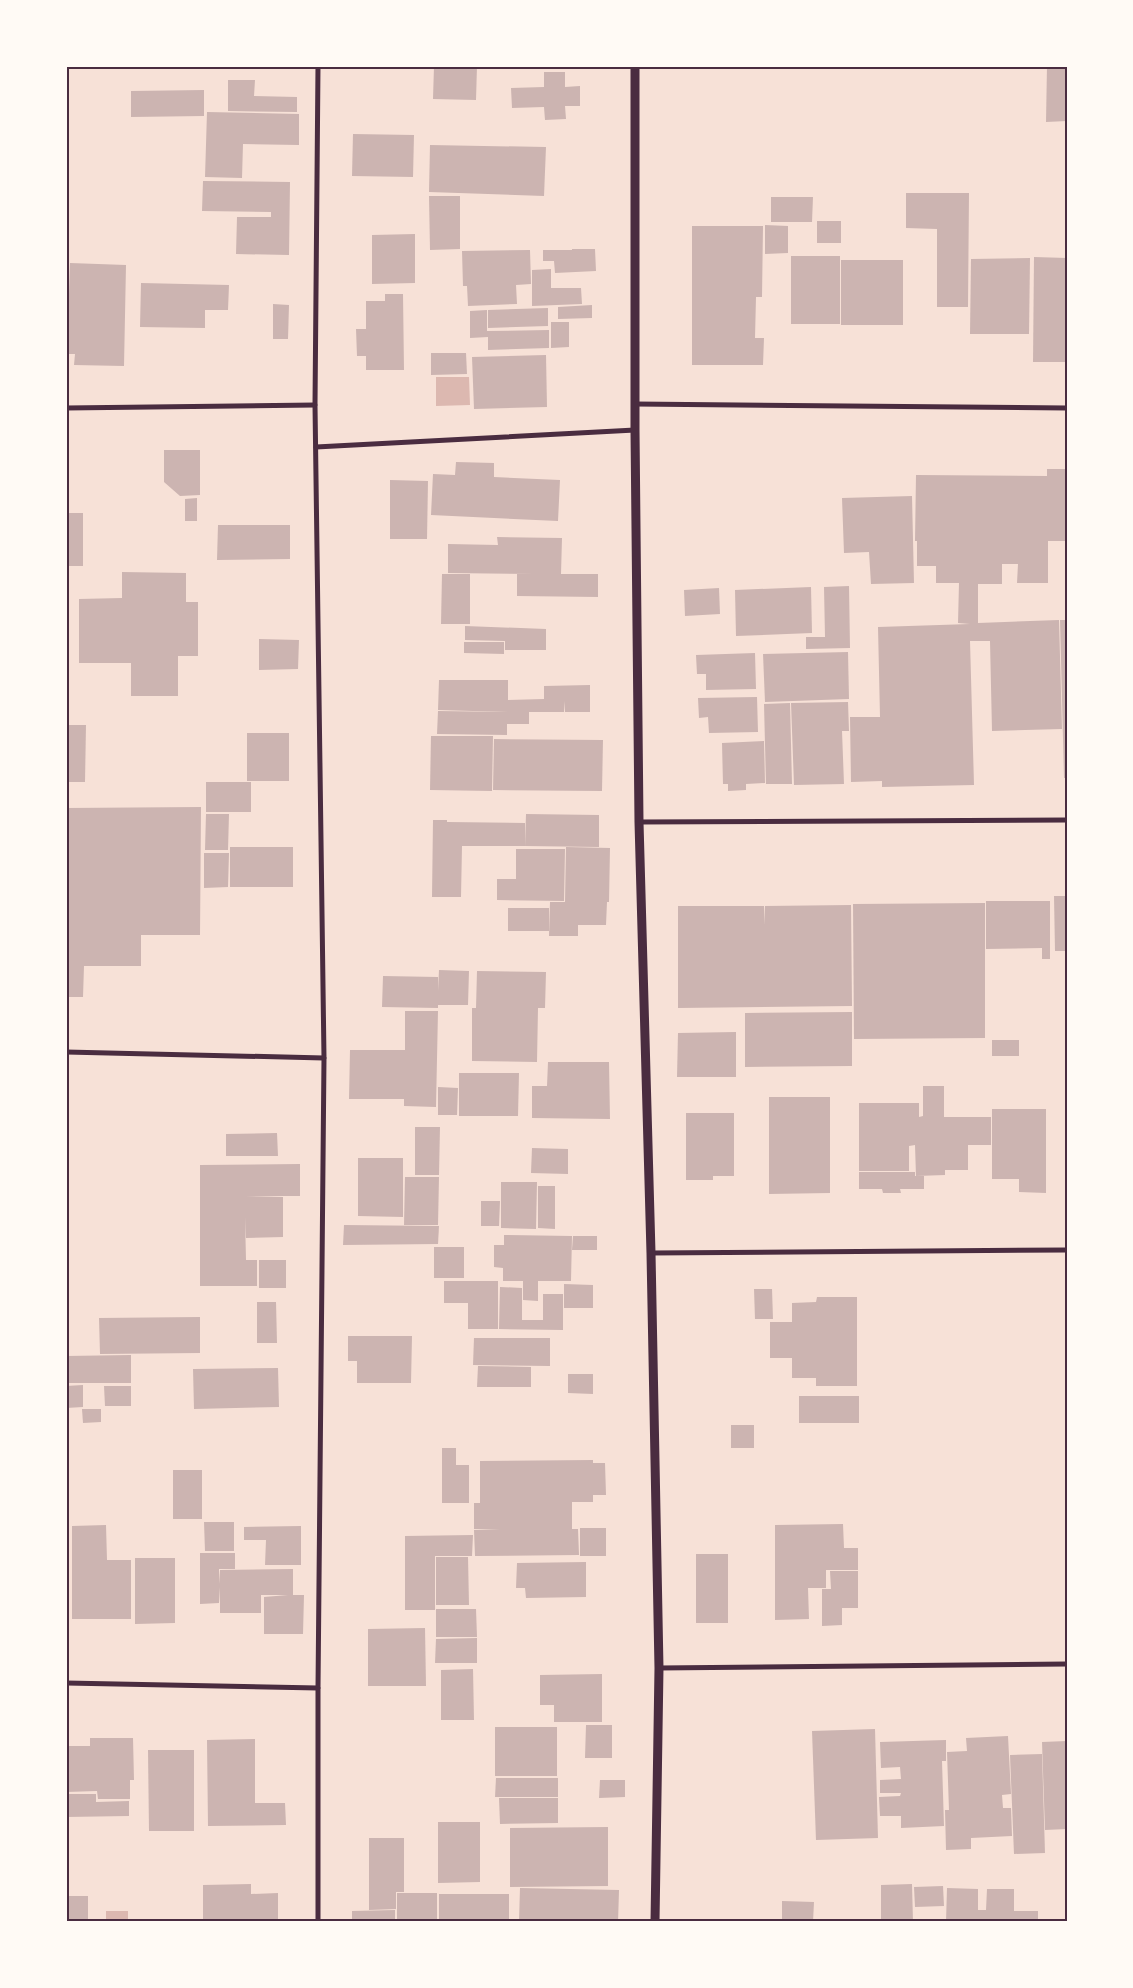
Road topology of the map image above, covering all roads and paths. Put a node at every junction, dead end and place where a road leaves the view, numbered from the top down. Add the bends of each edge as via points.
1 (318, 66) edge
2 (635, 66) edge
3 (635, 404) junction
4 (315, 405) junction
5 (66, 408) edge
6 (1067, 408) edge
7 (635, 430) junction
8 (316, 447) junction
9 (1067, 820) edge
10 (639, 822) junction
11 (66, 1052) edge
12 (324, 1058) junction
13 (1067, 1250) edge
14 (651, 1253) junction
15 (1067, 1664) edge
16 (659, 1668) junction
17 (66, 1683) edge
18 (318, 1688) junction
19 (318, 1922) edge
20 (655, 1922) edge

1 - 4 street
2 - 3 street
3 - 6 street
3 - 7 street
4 - 5 street
4 - 8 street
7 - 8 street
7 - 10 street
8 - 12 street
9 - 10 street
10 - 14 street
11 - 12 street
12 - 18 street
13 - 14 street
14 - 16 street
15 - 16 street
16 - 20 street
17 - 18 street
18 - 19 street

